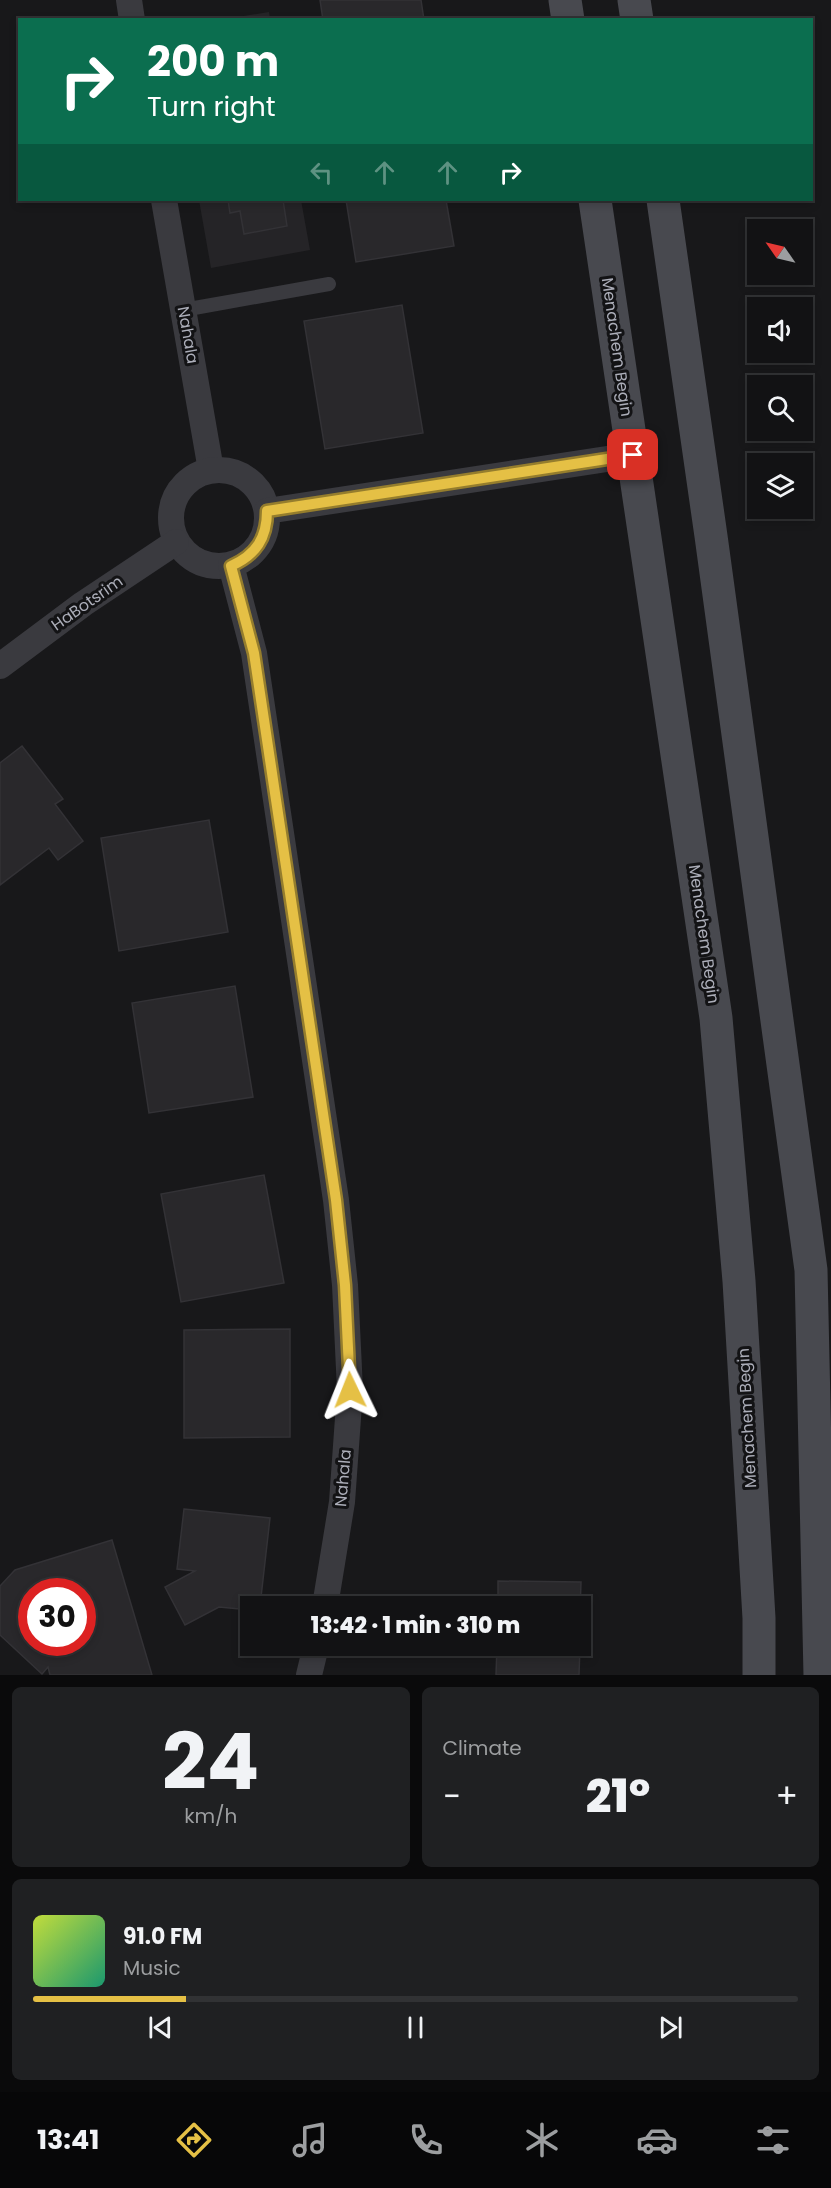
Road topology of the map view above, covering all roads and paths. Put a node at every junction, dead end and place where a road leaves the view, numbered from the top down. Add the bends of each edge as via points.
1 (129, 0) edge
2 (565, 0) edge
3 (634, 0) edge
4 (132, 18) edge
5 (568, 18) edge
6 (637, 18) edge
7 (164, 201) edge
8 (595, 201) edge
9 (663, 201) edge
10 (329, 284) dead end
11 (183, 310) junction
12 (633, 455) junction
13 (211, 470) junction
14 (267, 511) junction
15 (176, 542) junction
16 (231, 566) junction
17 (0, 666) edge
18 (327, 1596) edge
19 (314, 1656) edge
20 (309, 1675) edge
21 (759, 1675) edge
22 (820, 1675) edge

1 - 4 street
2 - 5 main road
3 - 6 main road
7 - 11 street, Nahala
8 - 12 main road, Menachem Begin
9 - 22 main road via 811,1270
10 - 11 lane
11 - 13 street, Nahala
12 - 14 street
12 - 21 main road, Menachem Begin via 716,1018 739,1281
13 - 14 street via 241,475 262,496
13 - 15 street via 184,484 175,497 170,527
14 - 16 street via 263,539 255,551
15 - 16 street via 193,560 205,565
15 - 17 street, HaBotsrim
16 - 18 street, Nahala via 254,653 336,1200 345,1285 350,1390 342,1502
19 - 20 street

